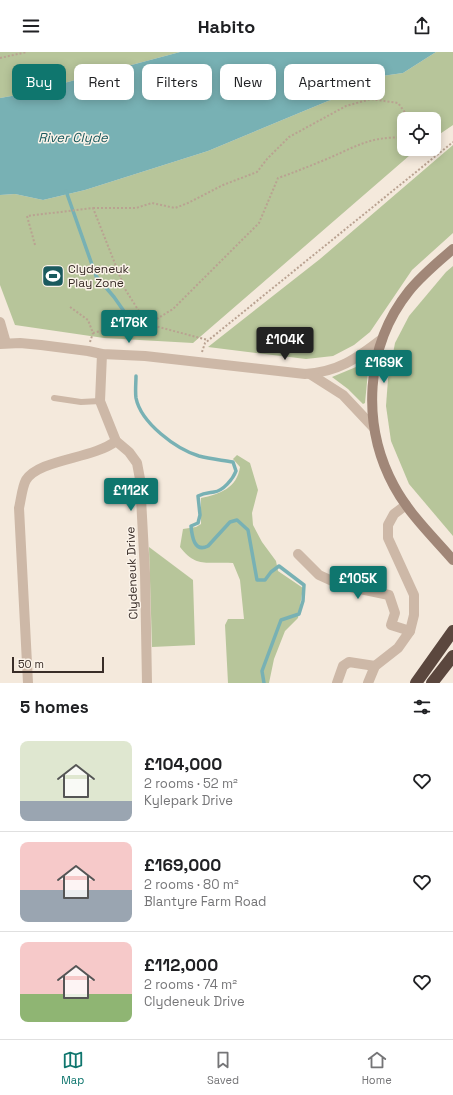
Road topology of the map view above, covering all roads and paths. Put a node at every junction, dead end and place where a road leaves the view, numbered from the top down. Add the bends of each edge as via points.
1 (27, 52) edge
2 (0, 58) edge
3 (405, 112) edge
4 (397, 138) edge
5 (453, 142) edge
6 (441, 152) edge
7 (437, 156) edge
8 (93, 208) junction
9 (35, 245) dead end
10 (453, 249) edge
11 (70, 307) dead end
12 (0, 322) edge
13 (147, 324) junction
14 (382, 339) junction
15 (208, 340) junction
16 (3, 343) edge
17 (205, 343) dead end
18 (102, 354) junction
19 (310, 374) junction
20 (54, 398) dead end
21 (100, 401) junction
22 (374, 428) junction
23 (116, 441) junction
24 (406, 505) junction
25 (298, 554) dead end
26 (451, 558) edge
27 (410, 631) junction
28 (453, 631) edge
29 (453, 656) edge
30 (375, 666) junction
31 (28, 683) edge
32 (147, 683) edge
33 (337, 683) edge
34 (368, 683) edge
35 (416, 683) edge
36 (432, 683) edge

1 - 2 path
3 - 8 path via 398,103 371,99 346,106 289,137 257,172 217,187 188,204 175,208 152,203 136,208
4 - 13 path via 370,140 278,178 259,223 173,309
5 - 6 path
7 - 15 path
8 - 9 path via 27,216
8 - 13 path via 125,289
10 - 14 main road via 408,292
11 - 13 path via 88,320 93,333 101,331 124,334 137,331
12 - 16 street
13 - 15 path
14 - 19 street via 343,366
14 - 22 main road via 373,380
15 - 17 path
16 - 18 street via 41,345
18 - 19 street
18 - 21 street, Clydeneuk Drive
19 - 22 street via 344,395
20 - 21 lane via 80,402
21 - 23 street, Clydeneuk Drive
22 - 24 main road via 388,474
23 - 31 street via 107,448 44,466 26,480 19,508
23 - 32 street, Clydeneuk Drive via 137,463 140,479 146,573
24 - 26 main road
24 - 27 street via 394,514 388,525 388,538 414,595 414,615
25 - 27 street via 319,575 341,585 389,595 395,613 391,625
27 - 30 street via 398,648
28 - 35 highway
29 - 36 highway
30 - 33 street via 349,662 343,666
30 - 34 street

